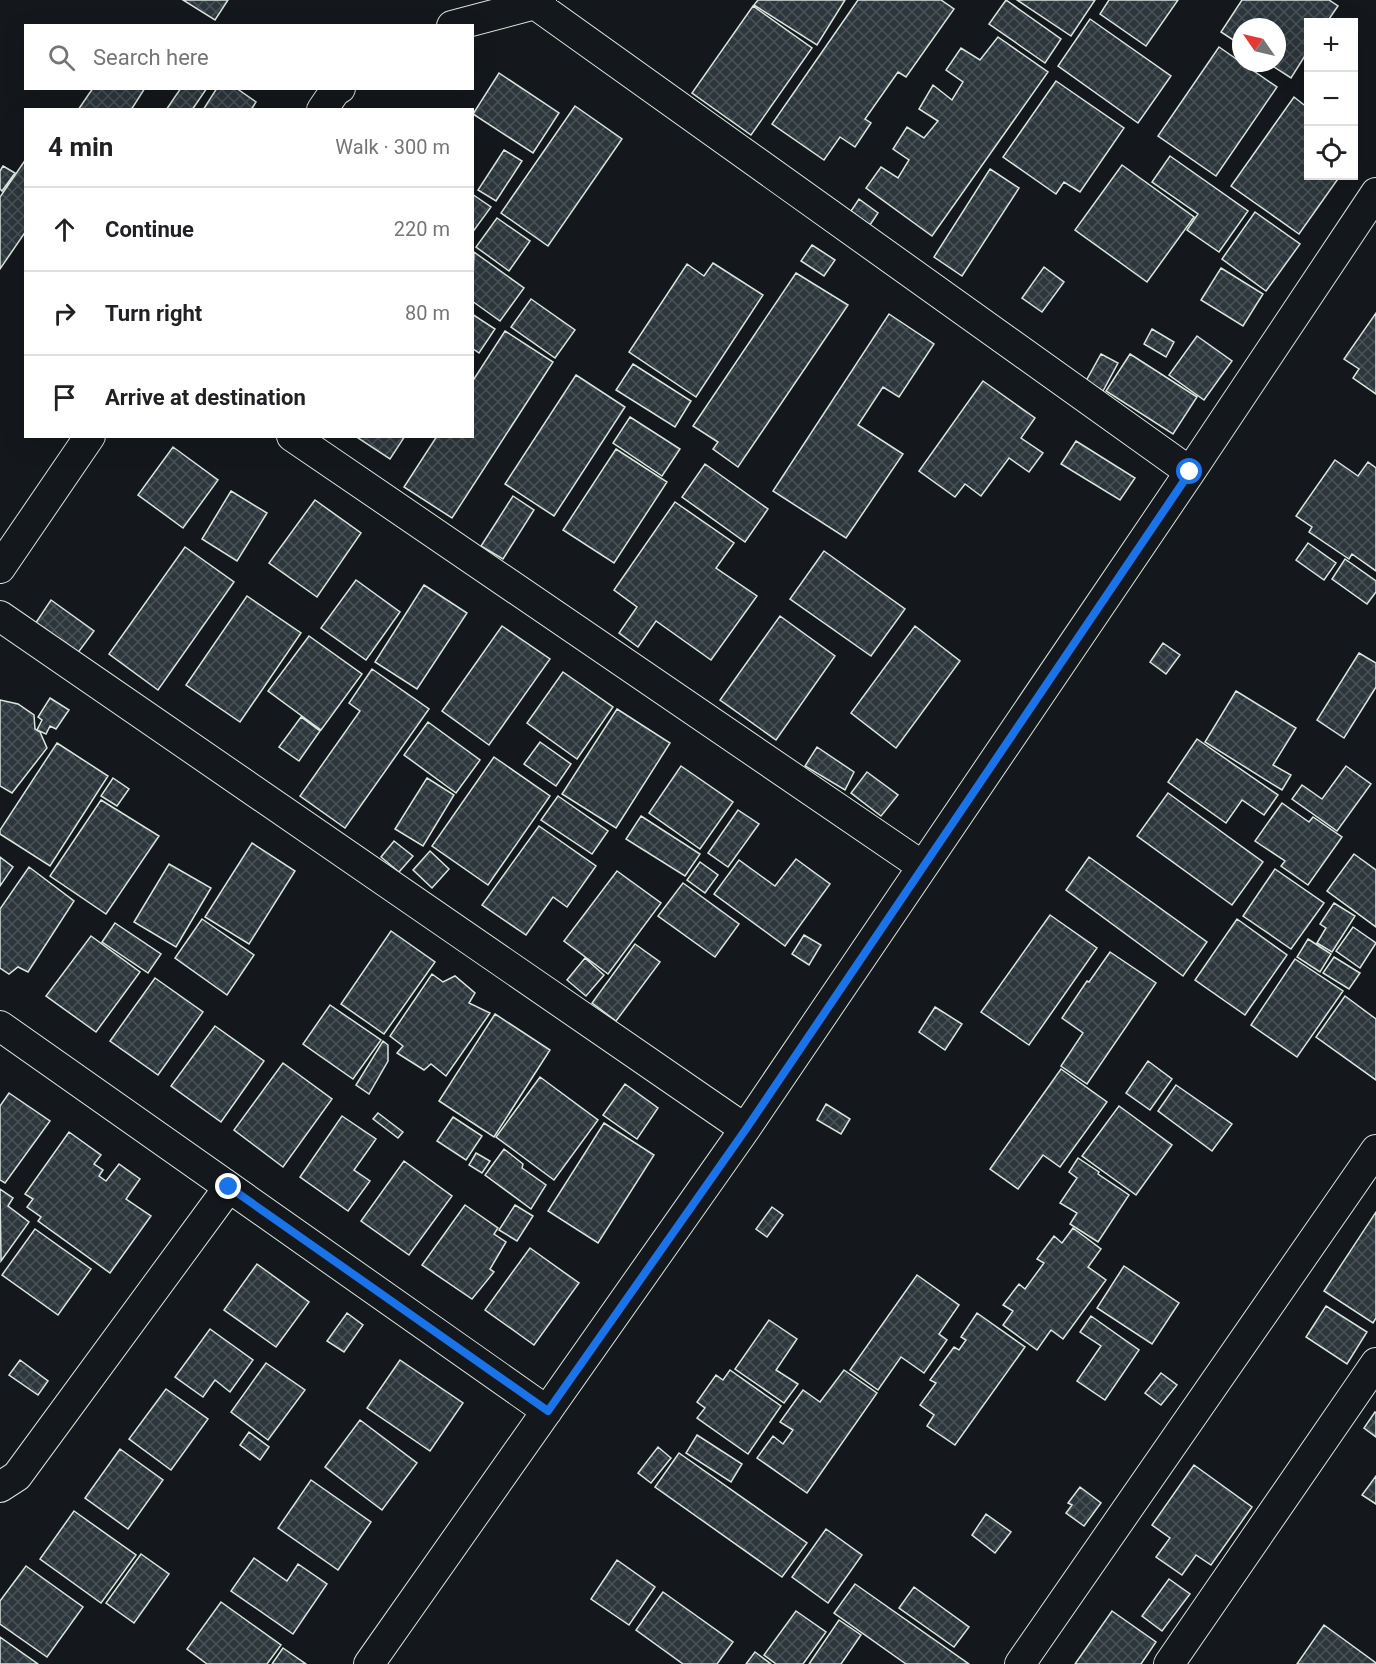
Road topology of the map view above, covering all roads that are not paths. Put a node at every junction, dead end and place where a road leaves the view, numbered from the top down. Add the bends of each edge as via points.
1 (538, 2) edge
2 (459, 24) edge
3 (338, 90) edge
4 (323, 108) edge
5 (1376, 193) edge
6 (89, 438) edge
7 (295, 438) edge
8 (1190, 472) junction
9 (0, 568) edge
10 (0, 616) edge
11 (922, 866) junction
12 (0, 1026) edge
13 (746, 1129) junction
14 (1376, 1150) edge
15 (229, 1187) junction
16 (1376, 1363) edge
17 (548, 1411) junction
18 (0, 1487) edge
19 (369, 1664) edge
20 (1020, 1664) edge
21 (1169, 1664) edge

1 - 2 street
1 - 8 street
3 - 4 street
5 - 8 street
6 - 9 street
7 - 11 street
8 - 11 street
10 - 13 street
11 - 13 street
12 - 15 street
13 - 17 street
14 - 20 street
15 - 17 street
15 - 18 street via 17,1476
16 - 21 street
17 - 19 street

